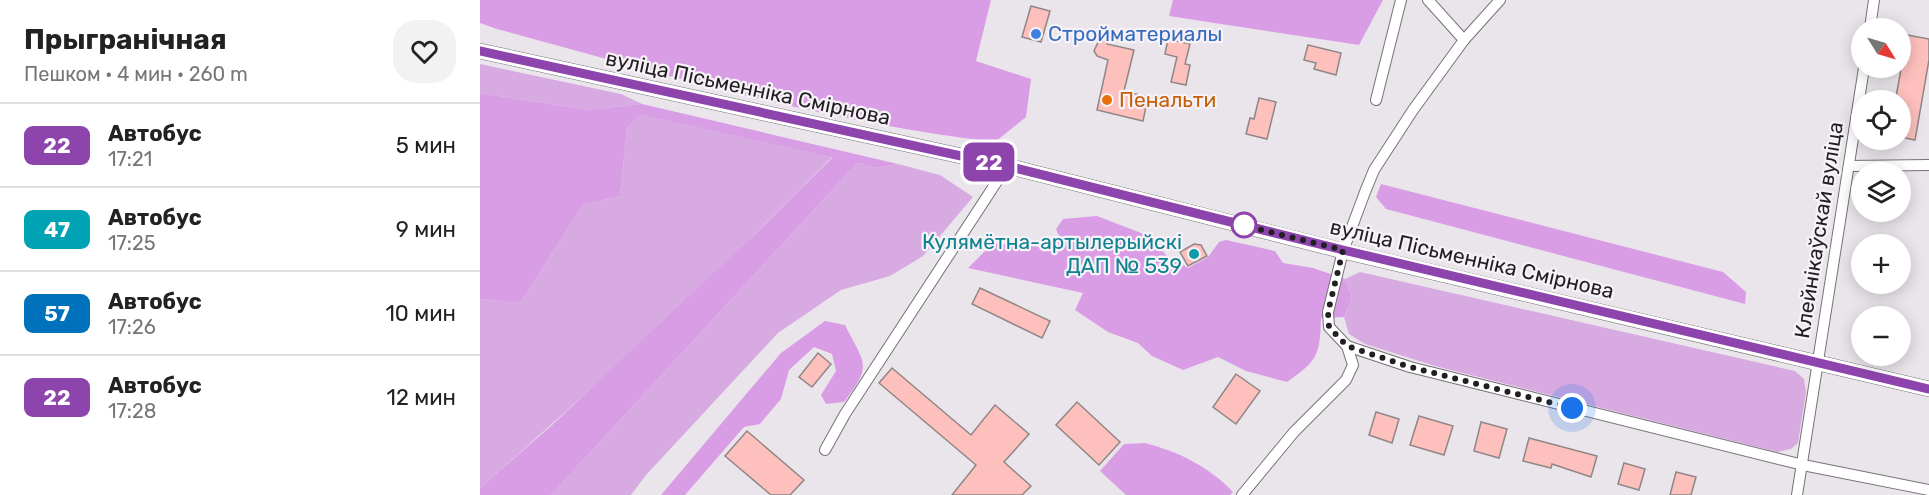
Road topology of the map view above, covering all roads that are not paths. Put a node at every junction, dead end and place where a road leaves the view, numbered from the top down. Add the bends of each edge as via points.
1 (1401, 0) edge
2 (1428, 0) edge
3 (1500, 0) edge
4 (1874, 0) edge
5 (1871, 18) edge
6 (1464, 40) junction
7 (480, 51) edge
8 (1862, 78) edge
9 (1376, 100) dead end
10 (1929, 165) edge
11 (1007, 166) junction
12 (1849, 166) junction
13 (1343, 250) junction
14 (1347, 346) junction
15 (1819, 363) junction
16 (1929, 389) edge
17 (825, 450) dead end
18 (1803, 465) junction
19 (1929, 490) edge
20 (1242, 495) edge
21 (1797, 495) edge

1 - 9 street
2 - 6 street
3 - 6 street
4 - 5 street
6 - 13 street via 1374,170
7 - 11 main road, вуліца Пісьменніка Смірнова
8 - 12 street, Клейнікаўскай вуліца
10 - 12 street
11 - 13 main road, вуліца Пісьменніка Смірнова
11 - 17 street via 844,414
12 - 15 street, Клейнікаўскай вуліца
13 - 14 street via 1328,312 1329,327
13 - 15 main road, вуліца Пісьменніка Смірнова
14 - 18 street via 1410,367
14 - 20 street via 1353,365 1346,380 1294,432
15 - 16 main road, вуліца Пісьменніка Смірнова
15 - 18 street, Клейнікаўскай вуліца
18 - 19 street
18 - 21 street, Клейнікаўскай вуліца

